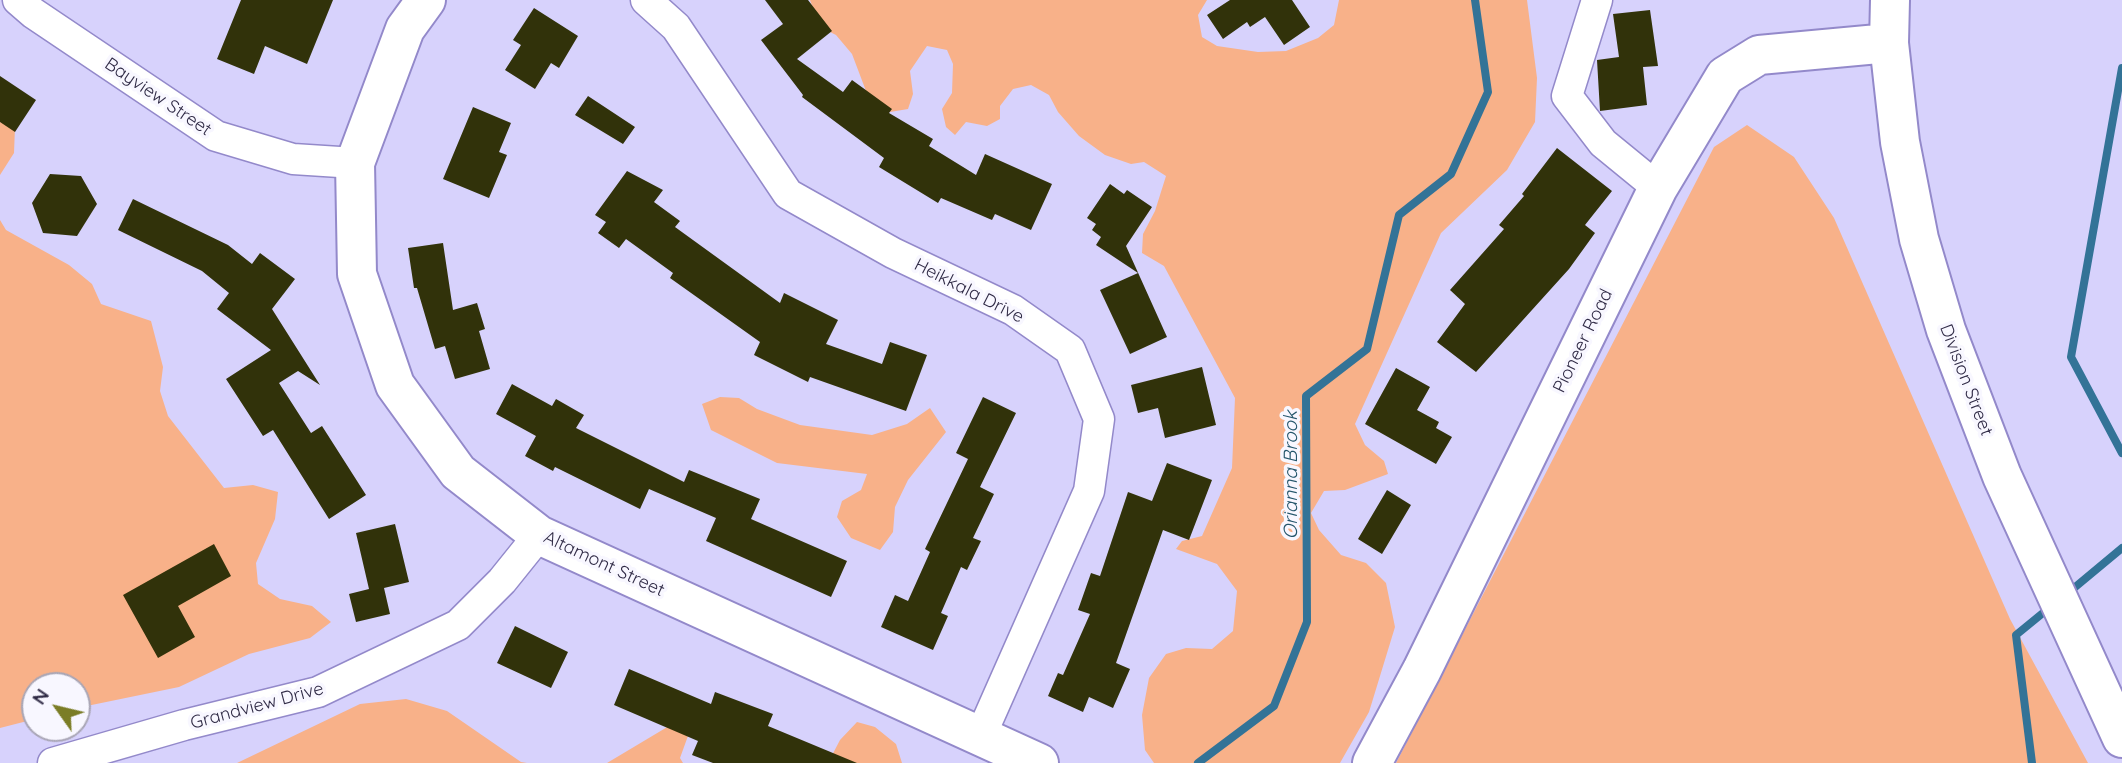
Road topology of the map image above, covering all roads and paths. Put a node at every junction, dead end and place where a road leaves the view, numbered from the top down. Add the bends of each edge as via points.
1 (18, 0) edge
2 (426, 0) edge
3 (646, 0) edge
4 (1890, 0) edge
5 (1590, 5) edge
6 (1889, 43) junction
7 (355, 163) junction
8 (1658, 188) junction
9 (539, 535) junction
10 (981, 736) junction
11 (2122, 737) edge
12 (53, 763) edge
13 (1040, 763) edge
14 (1372, 763) edge

1 - 7 street, Bayview Street via 216,136 293,159
2 - 7 street, Altamont Street via 404,29
3 - 10 street, Heikkala Drive via 676,27 788,194 893,253 1013,310 1070,350 1100,419 1089,491
4 - 6 street, Division Street
5 - 8 street via 1567,96 1603,143
6 - 8 street, Pioneer Road via 1759,55 1725,76
6 - 11 street, Division Street via 1900,142 1919,239 1946,330 2002,476
7 - 9 street, Altamont Street via 357,274 395,385 458,472
8 - 14 street, Pioneer Road
9 - 10 street, Altamont Street
9 - 12 street, Grandview Drive via 458,625 318,692
10 - 13 street, Altamont Street

